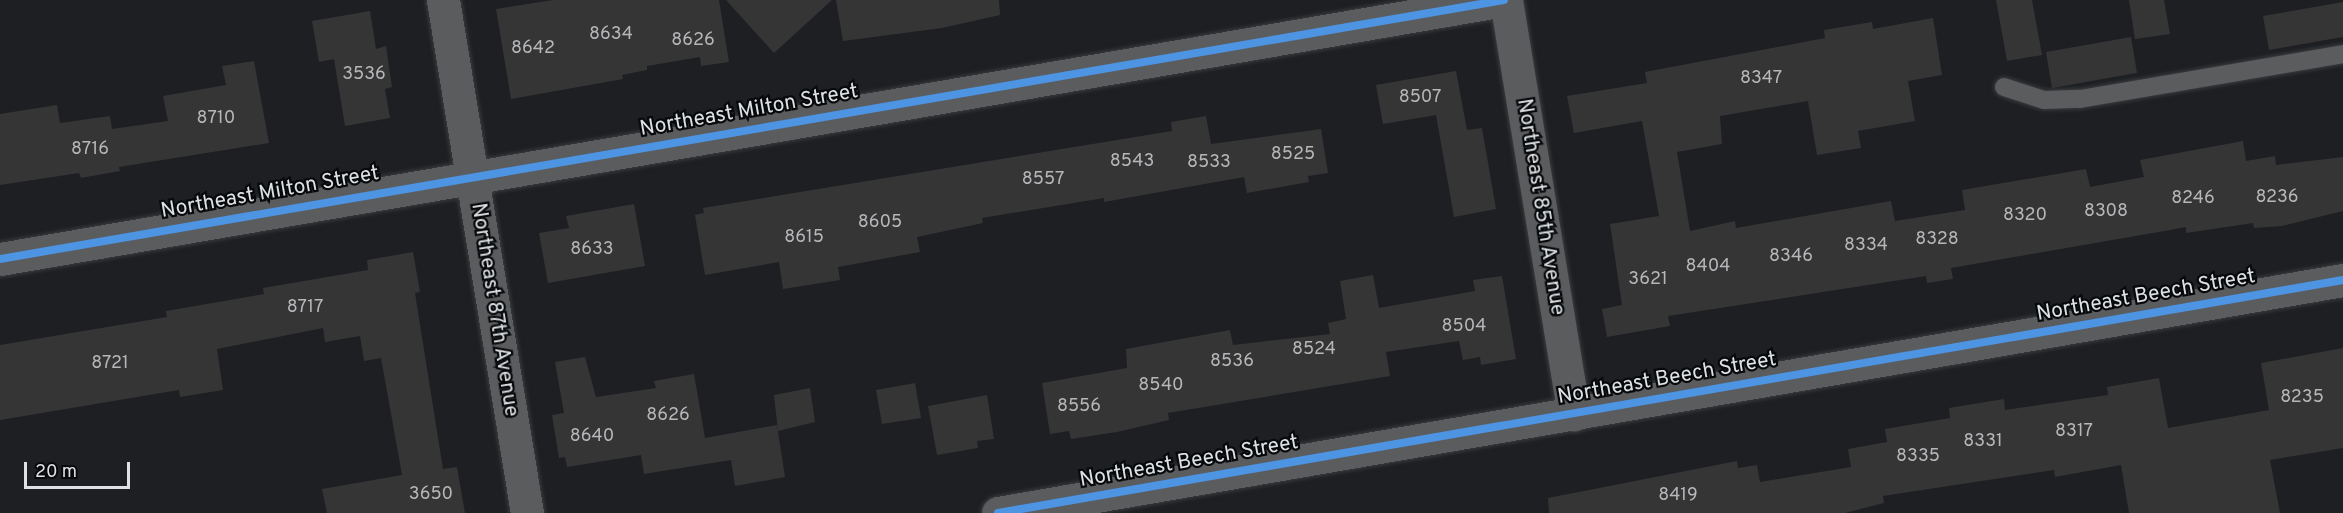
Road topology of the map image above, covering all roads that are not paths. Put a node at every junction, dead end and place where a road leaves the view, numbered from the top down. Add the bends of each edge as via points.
1 (442, 0) edge
2 (1505, 0) edge
3 (2343, 54) edge
4 (2004, 87) dead end
5 (471, 177) junction
6 (0, 259) edge
7 (2343, 280) edge
8 (1574, 414) junction
9 (527, 513) edge
10 (998, 513) edge

1 - 5 street, Northeast 87th Avenue
2 - 5 street, Northeast Milton Street
2 - 8 street, Northeast 85th Avenue
3 - 4 lane via 2080,99 2044,100
5 - 6 street, Northeast Milton Street
5 - 9 street, Northeast 87th Avenue
7 - 8 street, Northeast Beech Street
8 - 10 street, Northeast Beech Street

